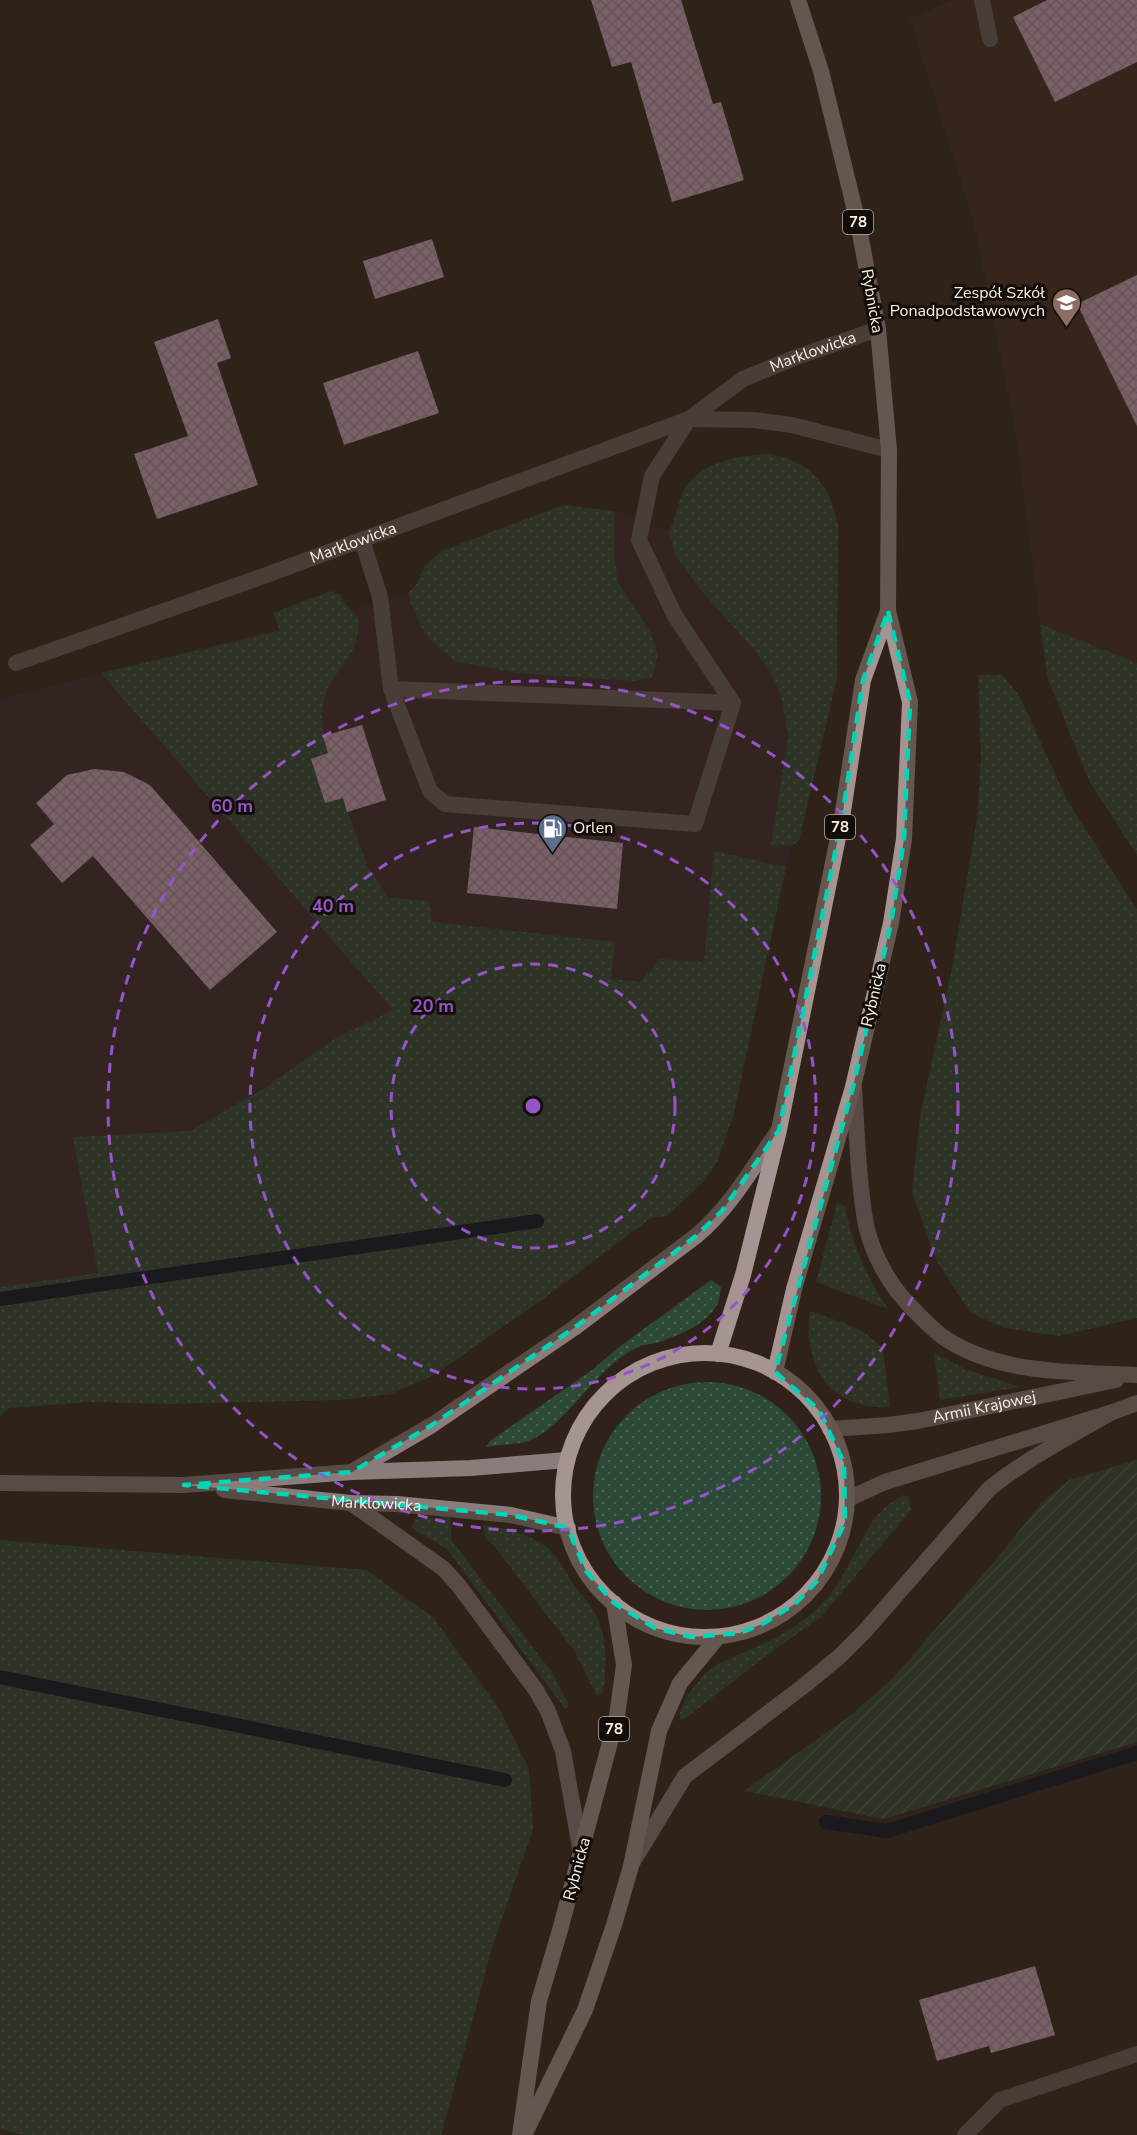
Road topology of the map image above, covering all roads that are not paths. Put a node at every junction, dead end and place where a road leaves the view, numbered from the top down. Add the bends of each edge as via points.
1 (798, 0) edge
2 (982, 0) edge
3 (990, 39) dead end
4 (878, 329) junction
5 (689, 419) junction
6 (889, 450) junction
7 (362, 540) junction
8 (888, 611) junction
9 (16, 663) dead end
10 (391, 688) junction
11 (733, 703) junction
12 (853, 1087) junction
13 (779, 1130) junction
14 (718, 1354) junction
15 (775, 1372) junction
16 (1137, 1375) edge
17 (1137, 1403) edge
18 (1110, 1413) junction
19 (830, 1429) junction
20 (566, 1461) junction
21 (352, 1472) junction
22 (0, 1484) edge
23 (184, 1485) junction
24 (848, 1499) junction
25 (351, 1503) junction
26 (568, 1528) junction
27 (614, 1603) junction
28 (718, 1637) junction
29 (581, 1853) junction
30 (631, 1866) junction
31 (1137, 2054) edge
32 (522, 2135) edge
33 (964, 2135) edge

1 - 4 main road, Rybnicka / 78 via 821,71 853,201
2 - 3 street
4 - 5 street, Marklowicka via 743,379
4 - 6 main road, Rybnicka / 78
5 - 6 street, Marklowicka via 792,425
5 - 7 street, Marklowicka
5 - 11 street via 652,476 639,540 675,616
6 - 8 main road, Rybnicka / 78
7 - 9 street, Marklowicka
7 - 10 street via 380,597
8 - 12 main road, Rybnicka / 78 via 910,702 904,839 891,922
8 - 13 main road, Rybnicka / 78 via 863,680 842,818
10 - 11 street
10 - 11 street via 430,791 445,804 695,824
12 - 15 main road, Rybnicka / 78 via 794,1289
12 - 16 main road via 863,1202 872,1245 892,1285 923,1320 945,1338 998,1363 1065,1372
13 - 14 main road, Rybnicka / 78 via 743,1275
13 - 21 main road via 711,1224 546,1347 432,1425
14 - 15 main road via 754,1362
14 - 20 main road via 661,1361 618,1383 587,1415
15 - 19 main road via 806,1396
16 - 19 main road, Armii Krajowej via 918,1421
17 - 18 main road
18 - 24 main road via 885,1482
18 - 30 main road via 989,1489 840,1656 685,1776
19 - 24 main road via 844,1464
20 - 21 main road, Marklowicka
20 - 26 main road via 563,1483
21 - 23 main road, Marklowicka
22 - 23 main road, Marklowicka
23 - 25 main road, Marklowicka
24 - 28 main road via 839,1542 826,1570 807,1593 762,1624
25 - 26 main road, Marklowicka via 511,1515
25 - 29 main road via 444,1569 536,1690 564,1751
26 - 27 main road via 586,1571
27 - 28 main road via 638,1620 670,1633
27 - 29 main road, Rybnicka / 78 via 623,1675 617,1716
28 - 30 main road, Rybnicka / 78 via 680,1683 659,1731
29 - 32 main road, Rybnicka / 78 via 538,2001
30 - 32 main road, Rybnicka / 78 via 585,2010
31 - 33 street via 1000,2100

